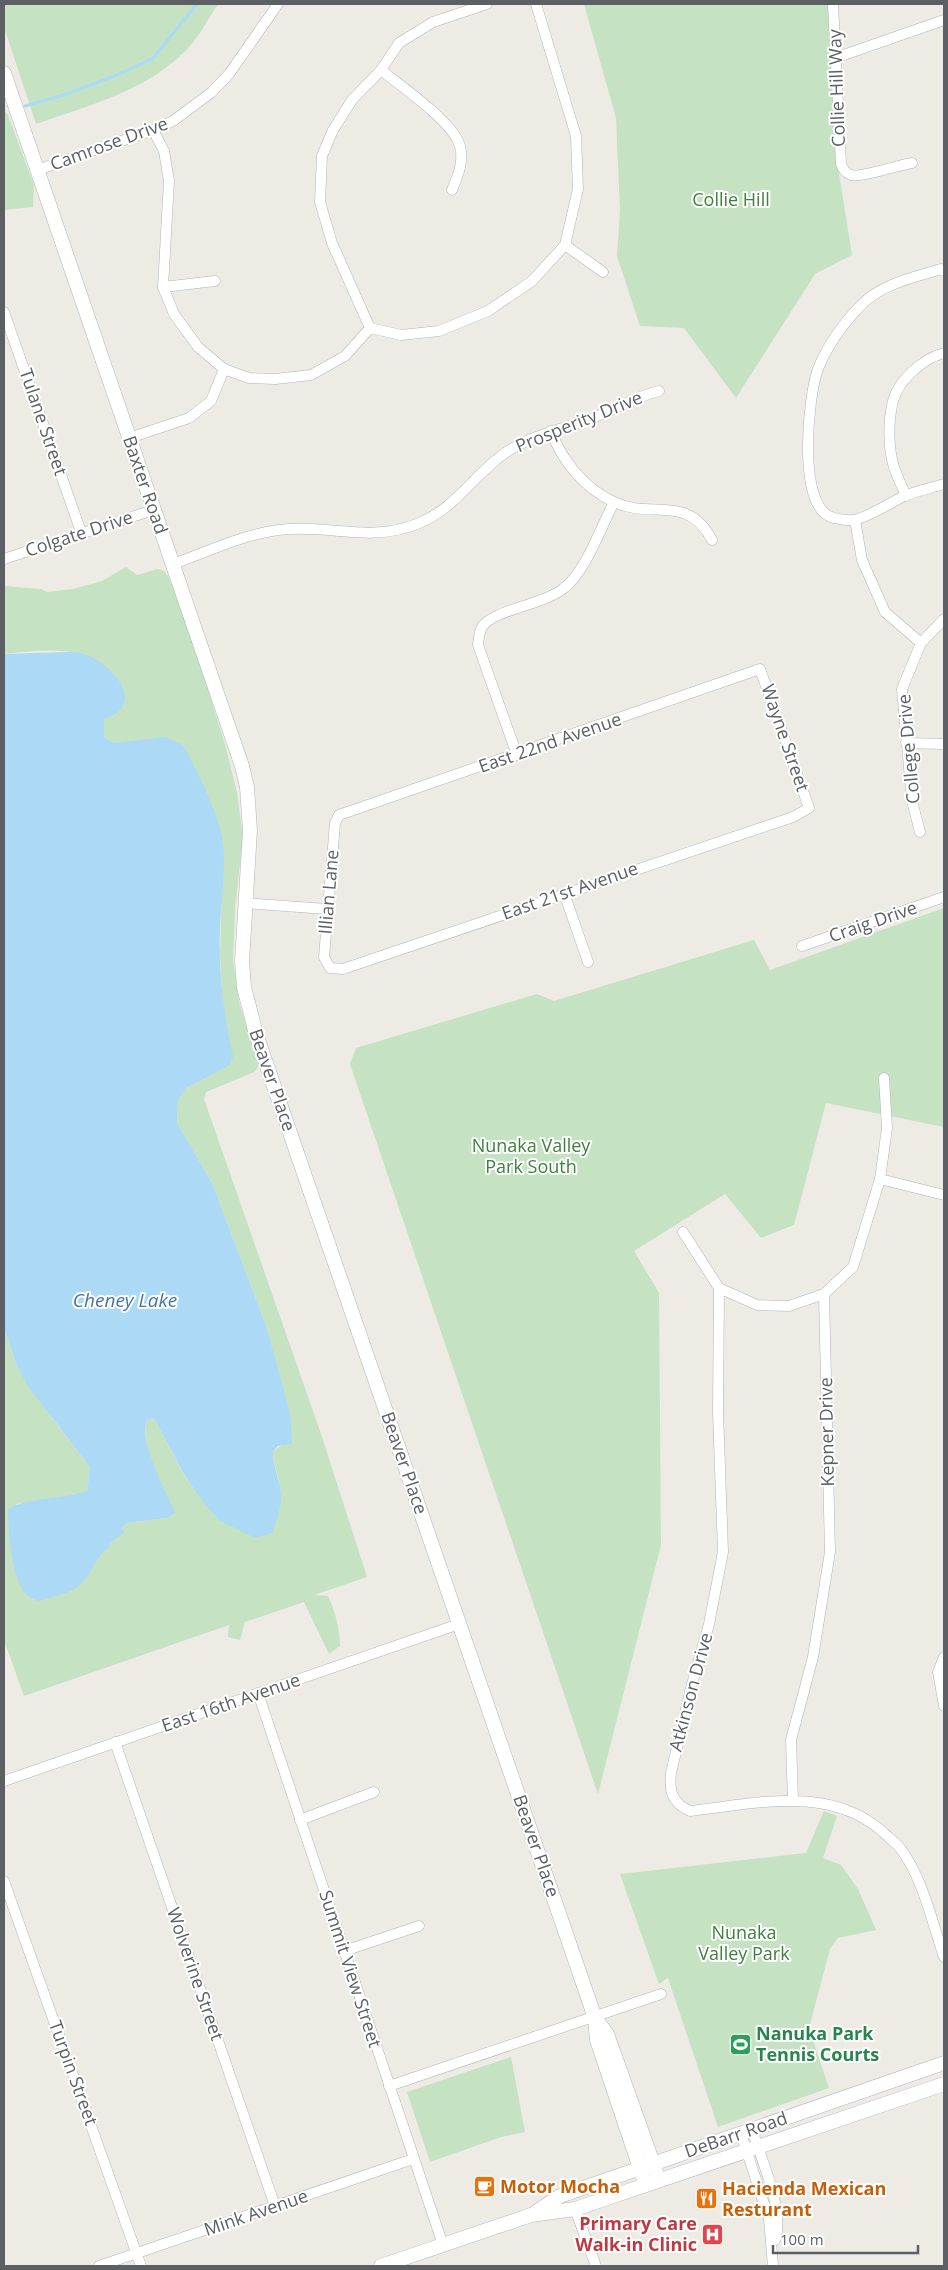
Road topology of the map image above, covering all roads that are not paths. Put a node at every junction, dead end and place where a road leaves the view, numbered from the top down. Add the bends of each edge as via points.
1 (278, 4) edge
2 (487, 4) edge
3 (536, 4) edge
4 (833, 4) edge
5 (944, 20) edge
6 (836, 58) junction
7 (381, 70) junction
8 (4, 73) edge
9 (153, 130) junction
10 (912, 163) dead end
11 (37, 170) junction
12 (452, 190) dead end
13 (565, 245) junction
14 (944, 271) edge
15 (603, 272) dead end
16 (215, 280) dead end
17 (163, 287) junction
18 (4, 312) edge
19 (370, 328) junction
20 (944, 353) edge
21 (224, 369) junction
22 (659, 391) dead end
23 (551, 431) junction
24 (129, 438) junction
25 (944, 484) edge
26 (906, 496) junction
27 (614, 502) junction
28 (153, 510) junction
29 (855, 520) junction
30 (81, 532) junction
31 (712, 540) dead end
32 (4, 559) edge
33 (173, 564) junction
34 (944, 619) edge
35 (920, 643) junction
36 (760, 669) joint
37 (906, 743) junction
38 (944, 744) edge
39 (517, 755) junction
40 (809, 808) joint
41 (339, 815) joint
42 (920, 832) dead end
43 (564, 893) junction
44 (944, 897) edge
45 (245, 903) junction
46 (327, 909) junction
47 (802, 946) dead end
48 (588, 962) dead end
49 (330, 968) joint
50 (884, 1078) dead end
51 (880, 1179) junction
52 (944, 1195) edge
53 (683, 1232) dead end
54 (719, 1288) junction
55 (824, 1294) junction
56 (459, 1624) junction
57 (944, 1657) edge
58 (258, 1694) junction
59 (944, 1706) edge
60 (115, 1742) junction
61 (4, 1781) edge
62 (374, 1792) dead end
63 (793, 1800) junction
64 (300, 1820) junction
65 (4, 1881) edge
66 (419, 1926) dead end
67 (344, 1951) junction
68 (944, 1957) edge
69 (661, 1994) dead end
70 (595, 2018) junction
71 (944, 2063) edge
72 (944, 2084) edge
73 (389, 2086) junction
74 (746, 2132) junction
75 (752, 2149) junction
76 (413, 2159) junction
77 (646, 2166) junction
78 (652, 2182) junction
79 (275, 2206) junction
80 (575, 2209) junction
81 (531, 2215) junction
82 (443, 2245) junction
83 (137, 2253) junction
84 (99, 2266) edge
85 (141, 2266) edge
86 (381, 2266) edge
87 (596, 2266) edge
88 (773, 2266) edge

1 - 9 street, Camrose Drive via 245,54 218,86 173,121
2 - 7 street via 433,22 399,43
3 - 13 street via 576,136 578,189
4 - 6 street, Collie Hill Way
5 - 6 street
6 - 10 street, Collie Hill Way via 839,156 845,172 852,176 863,175
7 - 12 street via 436,114 459,142 461,168
7 - 19 street via 352,100 333,130 322,156 320,202 332,243
8 - 11 street, Baxter Road
9 - 11 street, Camrose Drive
9 - 17 street via 164,151 169,181
11 - 24 street, Baxter Road
13 - 15 street
13 - 19 street via 532,281 488,311 439,331 401,335
14 - 29 street via 941,269 886,286 860,306 830,343 818,370 808,420 811,485 821,510 831,517
16 - 17 street
17 - 21 street via 174,314 198,347
18 - 30 street, Tulane Street
19 - 21 street via 345,356 311,375 249,378
20 - 26 street via 933,356 907,377 893,400 890,436 894,467
21 - 24 street via 211,401 189,418
22 - 23 street, Prosperity Drive
23 - 27 street via 558,451 570,468
23 - 33 street, Prosperity Drive via 528,439 496,459 456,500 417,524 377,534 288,529 262,534
24 - 28 street, Baxter Road
25 - 26 street
26 - 29 street
27 - 31 street via 693,516 706,527
27 - 39 street via 576,576 564,588 547,599 488,619 480,629 478,645
28 - 30 street, Colgate Drive
28 - 33 street, Baxter Road
29 - 35 street via 862,560 885,612
30 - 32 street, Colgate Drive
33 - 45 street, Baxter Road via 247,787 250,837
34 - 35 street, College Drive
35 - 37 street, College Drive via 902,689
36 - 39 street, East 22nd Avenue
36 - 40 street, Wayne Street
37 - 38 street
37 - 42 street, College Drive via 912,801
39 - 41 street, East 22nd Avenue
40 - 43 street, East 21st Avenue via 793,817
41 - 46 street, Illian Lane via 335,823
43 - 48 street
43 - 49 street, East 21st Avenue via 343,969
44 - 47 street, Craig Drive
45 - 46 street
45 - 56 street, Beaver Place via 242,962 248,1011
46 - 49 street, Illian Lane via 324,957
50 - 51 street via 887,1128
51 - 52 street
51 - 55 street via 854,1266
53 - 54 street
54 - 55 street via 757,1305 789,1306
54 - 63 street, Atkinson Drive via 718,1412 723,1552 709,1624 670,1773 670,1786 672,1797 680,1807 690,1811
55 - 63 street, Kepner Drive via 830,1552 813,1656 791,1740
56 - 58 street, East 16th Avenue
56 - 70 street, Beaver Place
57 - 59 street via 938,1672
58 - 60 street, East 16th Avenue
58 - 64 street, Summit View Street
60 - 61 street, East 16th Avenue
60 - 79 street, Wolverine Street
62 - 64 street
63 - 68 street, Atkinson Drive via 833,1804 867,1818 900,1848 918,1883
64 - 67 street, Summit View Street
65 - 83 street, Turpin Street
66 - 67 street
67 - 73 street, Summit View Street
69 - 70 street
70 - 73 street
70 - 77 street, Beaver Place via 607,2034
71 - 74 street, DeBarr Road
72 - 75 street, DeBarr Road
73 - 76 street, Summit View Street
74 - 75 street
74 - 77 street, DeBarr Road
75 - 78 street, DeBarr Road
75 - 88 street via 773,2246
76 - 79 street, Mink Avenue
76 - 82 street, Summit View Street
77 - 78 street, Beaver Place
77 - 81 street, DeBarr Road via 560,2196
78 - 80 street, DeBarr Road
79 - 83 street, Mink Avenue
80 - 81 street, DeBarr Road
80 - 87 street
81 - 82 street, DeBarr Road
82 - 86 street, DeBarr Road
83 - 84 street, Mink Avenue
83 - 85 street, Turpin Street

